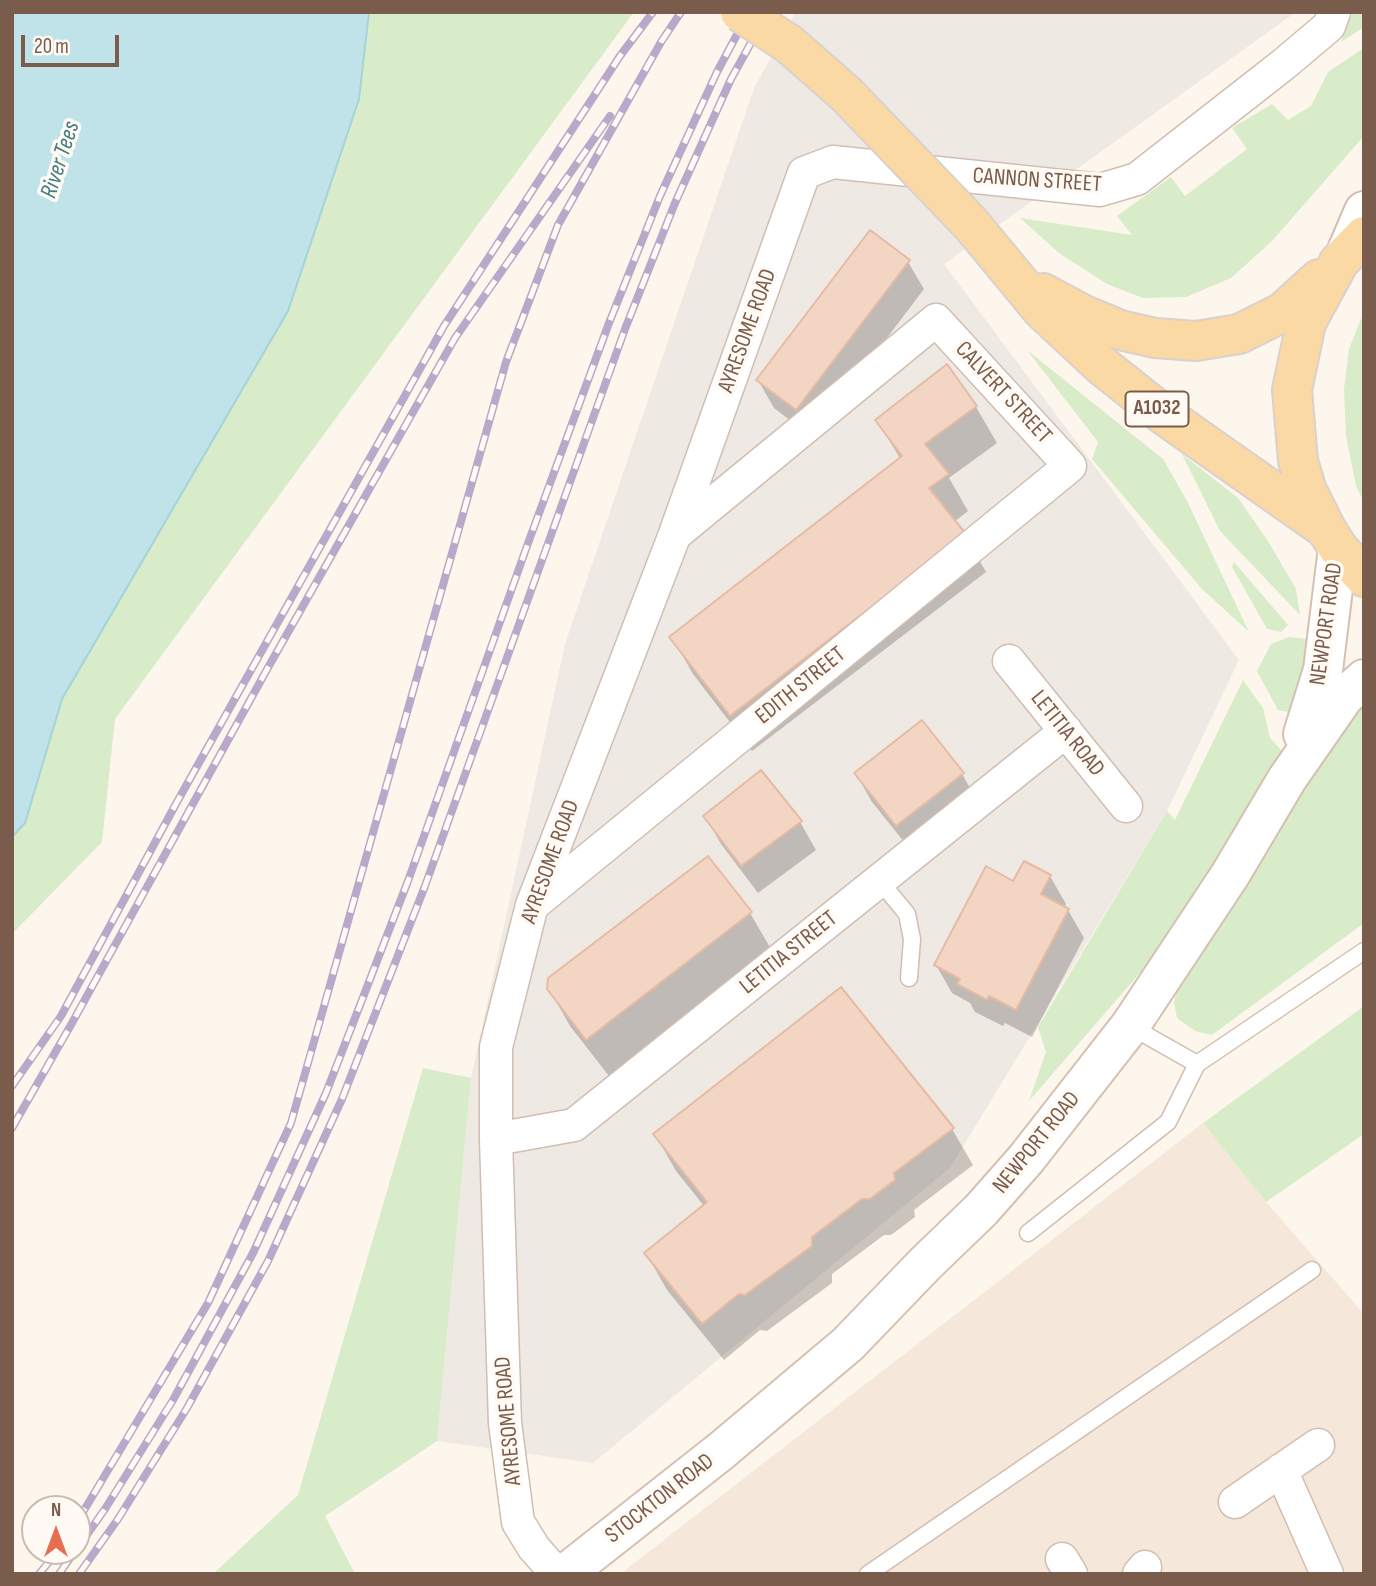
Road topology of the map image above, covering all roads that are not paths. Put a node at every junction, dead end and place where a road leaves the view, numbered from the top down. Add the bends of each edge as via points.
1 (740, 12) edge
2 (1334, 12) edge
3 (804, 173) joint
4 (1364, 211) edge
5 (1350, 250) edge
6 (1007, 266) junction
7 (1070, 466) joint
8 (676, 534) junction
9 (1332, 539) junction
10 (1364, 577) edge
11 (1009, 661) dead end
12 (1364, 679) edge
13 (1066, 731) junction
14 (1287, 779) junction
15 (1126, 806) dead end
16 (880, 880) junction
17 (532, 905) junction
18 (1364, 951) edge
19 (909, 978) dead end
20 (1130, 1026) junction
21 (1197, 1065) junction
22 (496, 1139) junction
23 (1028, 1233) dead end
24 (1312, 1270) dead end
25 (1318, 1446) dead end
26 (721, 1451) joint
27 (1281, 1470) junction
28 (1235, 1502) dead end
29 (557, 1574) edge
30 (565, 1574) edge
31 (868, 1574) edge
32 (1327, 1574) edge

1 - 6 main road, A1032, bridge via 789,44 846,94
2 - 3 street, CANNON STREET via 1329,26 1137,179 1100,190 833,162
3 - 8 street, AYRESOME ROAD
4 - 5 main road
5 - 6 main road, A1032 via 1283,312 1239,334 1196,341 1120,330 1047,296
5 - 9 main road via 1306,323 1292,390 1298,461 1307,491
6 - 9 main road, A1032 via 1042,310 1101,365
7 - 8 street, CALVERT STREET via 936,320
7 - 17 street, EDITH STREET
8 - 17 street, AYRESOME ROAD
9 - 10 main road
9 - 14 main road, NEWPORT ROAD via 1323,670
11 - 13 street, LETITIA ROAD
12 - 14 main road, NEWPORT ROAD via 1344,696
13 - 15 street, LETITIA ROAD
13 - 16 street, LETITIA STREET
14 - 20 main road, NEWPORT ROAD
16 - 19 lane via 906,914 912,939
16 - 22 street, LETITIA STREET via 574,1125
17 - 22 street, AYRESOME ROAD via 496,1047
18 - 21 lane
20 - 21 lane
20 - 26 main road, NEWPORT ROAD via 981,1209 848,1344
21 - 23 lane via 1168,1122
22 - 29 street, AYRESOME ROAD via 505,1423 518,1522
24 - 31 lane
25 - 27 street
26 - 30 main road, STOCKTON ROAD
27 - 28 street
27 - 32 street

